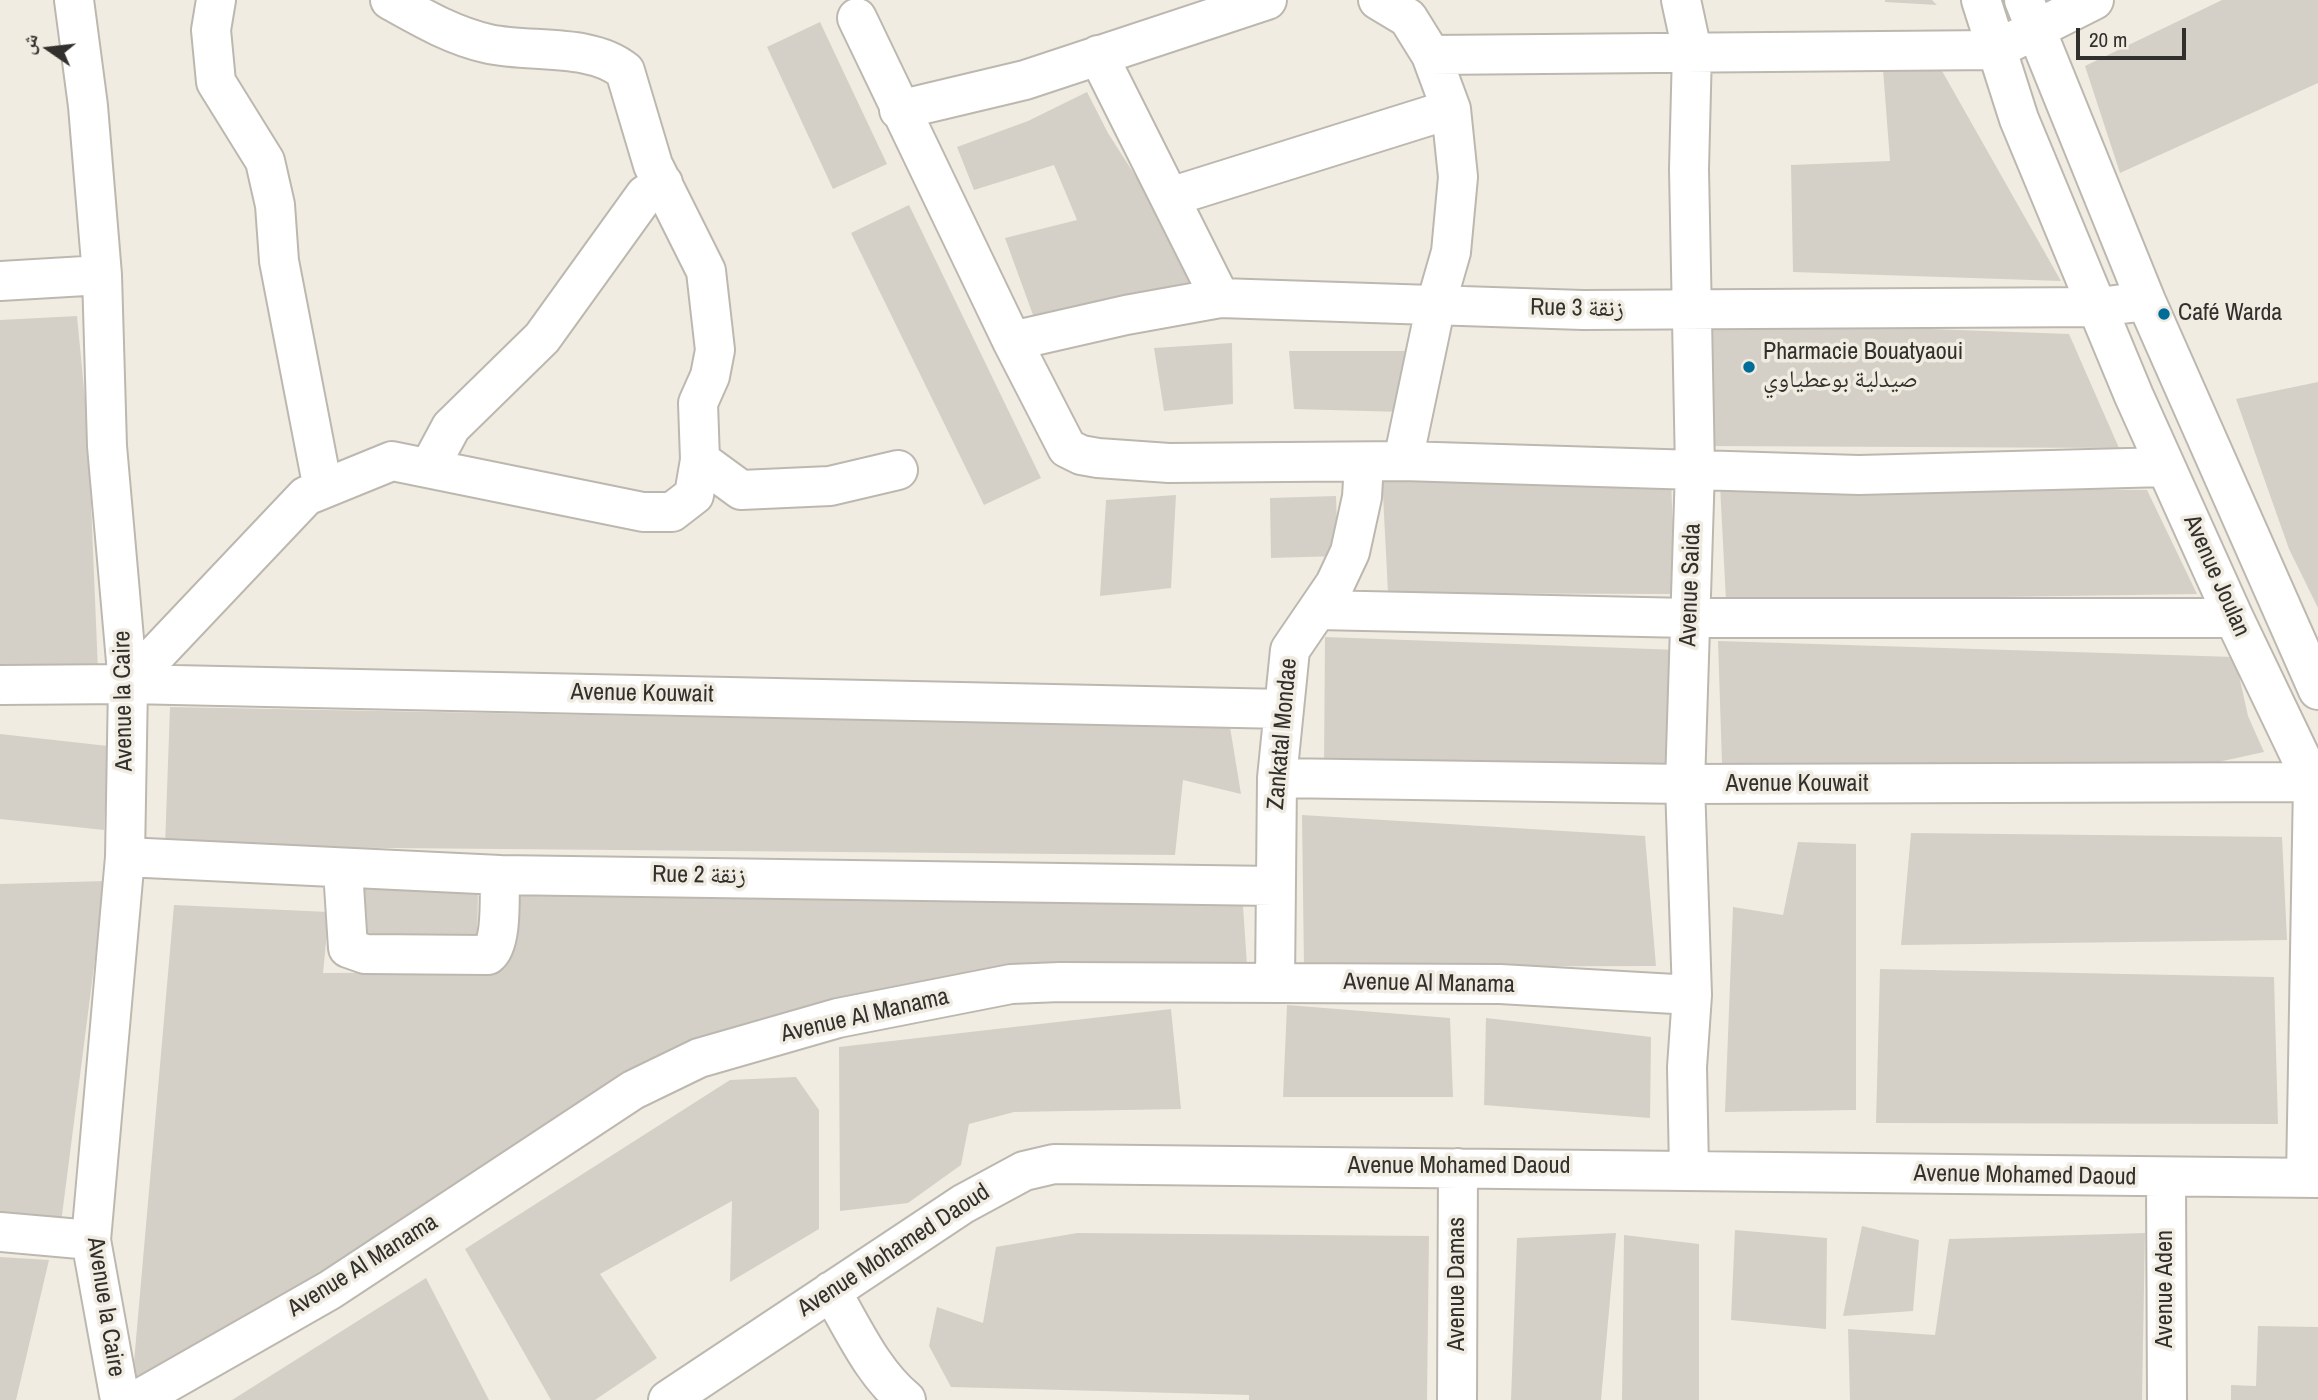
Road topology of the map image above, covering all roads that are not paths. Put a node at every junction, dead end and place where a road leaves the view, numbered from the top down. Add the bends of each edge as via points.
1 (74, 0) edge
2 (216, 0) edge
3 (390, 0) edge
4 (1267, 0) edge
5 (1378, 0) edge
6 (1681, 0) edge
7 (1981, 0) edge
8 (2094, 0) edge
9 (1206, 9) edge
10 (2029, 14) edge
11 (857, 18) dead end
12 (1995, 50) junction
13 (1692, 51) junction
14 (1431, 54) junction
15 (1098, 55) junction
16 (1451, 109) junction
17 (899, 110) junction
18 (663, 183) junction
19 (1170, 197) junction
20 (102, 275) junction
21 (0, 281) edge
22 (1220, 298) junction
23 (2146, 301) junction
24 (1436, 304) junction
25 (2099, 307) junction
26 (1693, 311) junction
27 (1012, 341) junction
28 (700, 460) junction
29 (1403, 461) junction
30 (1364, 463) junction
31 (2166, 467) junction
32 (429, 468) junction
33 (1695, 469) junction
34 (898, 470) dead end
35 (323, 489) junction
36 (1318, 610) junction
37 (1689, 618) junction
38 (2234, 618) junction
39 (128, 684) junction
40 (0, 685) edge
41 (2318, 690) edge
42 (1284, 709) junction
43 (1277, 778) junction
44 (2316, 782) edge
45 (1685, 785) junction
46 (125, 857) junction
47 (343, 870) junction
48 (499, 875) junction
49 (1274, 886) junction
50 (1275, 983) junction
51 (1692, 995) junction
52 (1458, 1168) junction
53 (1689, 1170) junction
54 (2166, 1178) junction
55 (2312, 1178) edge
56 (0, 1232) edge
57 (91, 1240) junction
58 (831, 1291) junction
59 (120, 1400) edge
60 (137, 1400) edge
61 (668, 1400) edge
62 (906, 1400) edge
63 (1457, 1400) edge
64 (2167, 1400) edge

1 - 20 street, Avenue la Caire
2 - 35 street via 211,30 216,82 265,161 275,205 279,261
3 - 18 street via 464,38 595,55 613,62 625,71 653,165
4 - 9 street
5 - 14 street via 1408,18
6 - 13 street, Avenue Saida
7 - 12 street, Avenue Joulan
8 - 10 street
9 - 15 street
10 - 12 street
10 - 23 street, Avenue Joulan
11 - 17 street
12 - 13 street
12 - 25 street, Avenue Joulan
13 - 14 street
13 - 26 street, Avenue Saida
14 - 16 street
15 - 17 street via 1025,80
15 - 19 street
16 - 19 street
16 - 24 street via 1458,177 1455,225
17 - 27 street
18 - 28 street via 706,271 715,350 698,404
18 - 32 street via 645,195 542,338 451,427
19 - 22 street
20 - 21 street
20 - 39 street, Avenue la Caire via 107,446
22 - 24 street, Rue 3 زنقة
22 - 27 street, Rue 3 زنقة
23 - 25 street, Rue 3 زنقة
23 - 41 street, Avenue Joulan
24 - 26 street, Rue 3 زنقة
24 - 29 street
25 - 26 street, Rue 3 زنقة
25 - 31 street, Avenue Joulan
26 - 33 street, Avenue Saida
27 - 30 street via 1067,448 1081,455 1169,463
28 - 32 street via 694,495 671,512 643,512
28 - 34 street via 741,490 830,486
29 - 30 street
29 - 33 street
30 - 36 street, Zankatal Mondae via 1350,552
31 - 33 street via 1859,475
31 - 38 street, Avenue Joulan
32 - 35 street via 392,461
33 - 37 street, Avenue Saida
35 - 39 street via 306,496
36 - 37 street
36 - 42 street, Zankatal Mondae via 1291,647
37 - 38 street
37 - 45 street, Avenue Saida
38 - 44 street, Avenue Joulan
39 - 40 street, Avenue Kouwait
39 - 42 street, Avenue Kouwait
39 - 46 street, Avenue la Caire
42 - 43 street, Zankatal Mondae
43 - 45 street, Avenue Kouwait
43 - 49 street, Zankatal Mondae
44 - 45 street, Avenue Kouwait
44 - 55 street, Avenue Joulan
45 - 51 street, Avenue Saida
46 - 47 street, Rue 2 زنقة
46 - 57 street, Avenue la Caire
47 - 48 street, Rue 2 زنقة
47 - 48 street via 348,948 365,954 488,955 496,946
48 - 49 street, Rue 2 زنقة
49 - 50 street, Zankatal Mondae
50 - 51 street, Avenue Al Manama via 1500,984
50 - 60 street, Avenue Al Manama via 1011,984 838,1018 698,1058 633,1090 330,1290
51 - 53 street, Avenue Saida via 1687,1067
52 - 53 street, Avenue Mohamed Daoud
52 - 58 street, Avenue Mohamed Daoud via 1094,1163 1037,1167 983,1192
52 - 63 street, Avenue Damas
53 - 54 street, Avenue Mohamed Daoud
54 - 55 street, Avenue Mohamed Daoud
54 - 64 street, Avenue Aden
56 - 57 street
57 - 59 street, Avenue la Caire
58 - 61 street, Avenue Mohamed Daoud
58 - 62 street via 874,1364

